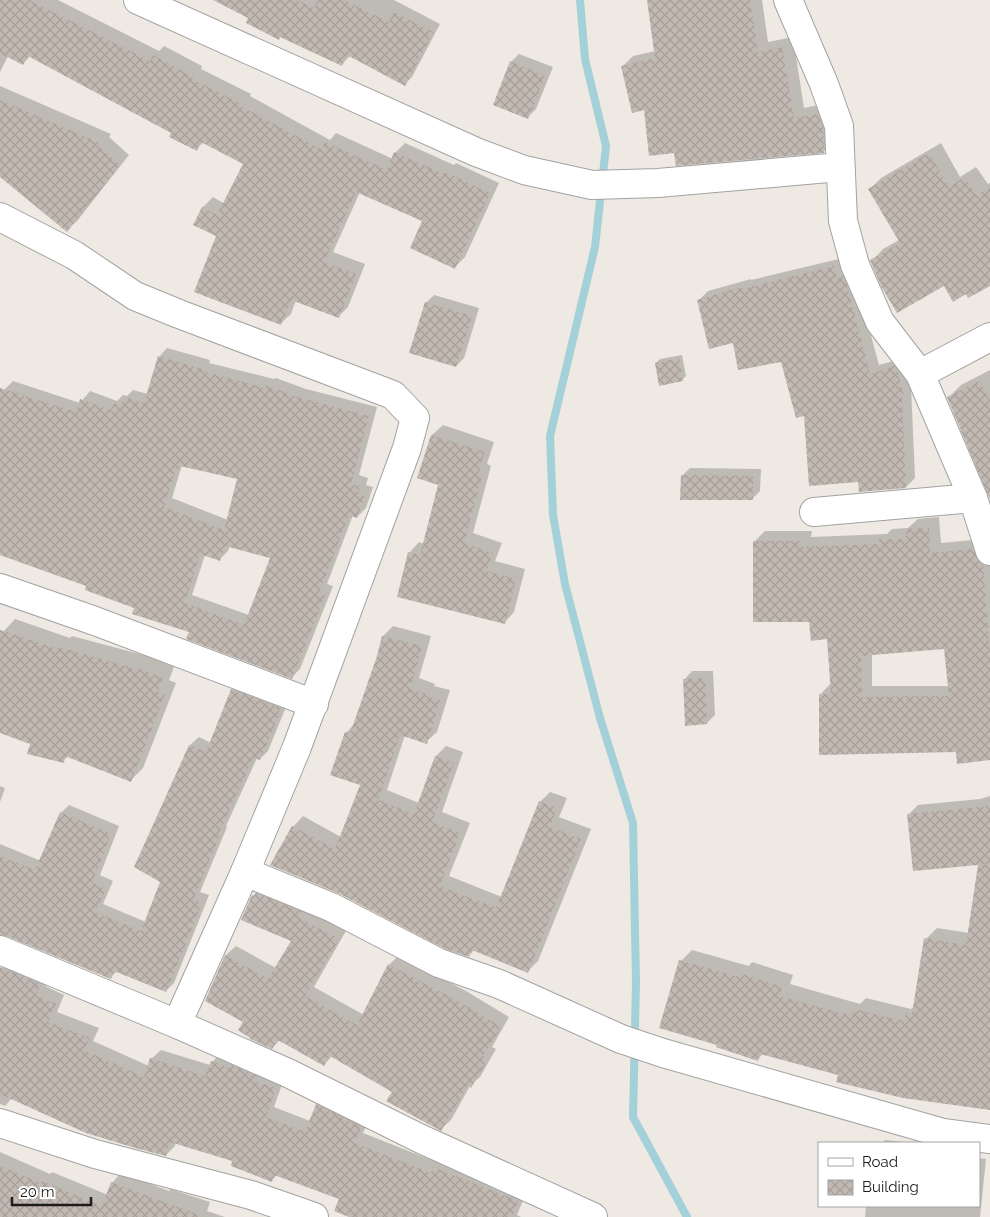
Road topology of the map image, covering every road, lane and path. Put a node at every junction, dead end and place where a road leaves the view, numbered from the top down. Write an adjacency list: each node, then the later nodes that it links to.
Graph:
1 (138, 0): 3 (street)
2 (788, 0): 3 (street)
3 (840, 167): 6 (street)
4 (0, 217): 11 (street)
5 (990, 338): 6 (street)
6 (920, 374): 7 (street)
7 (973, 498): 8 (street); 9 (street)
8 (814, 512)
9 (990, 551)
10 (0, 588): 11 (street)
11 (314, 704): 12 (street)
12 (245, 872): 14 (street); 16 (street)
13 (0, 950): 14 (street)
14 (177, 1024): 18 (street)
15 (0, 1123): 17 (street)
16 (990, 1138)
17 (314, 1217)
18 (593, 1217)

